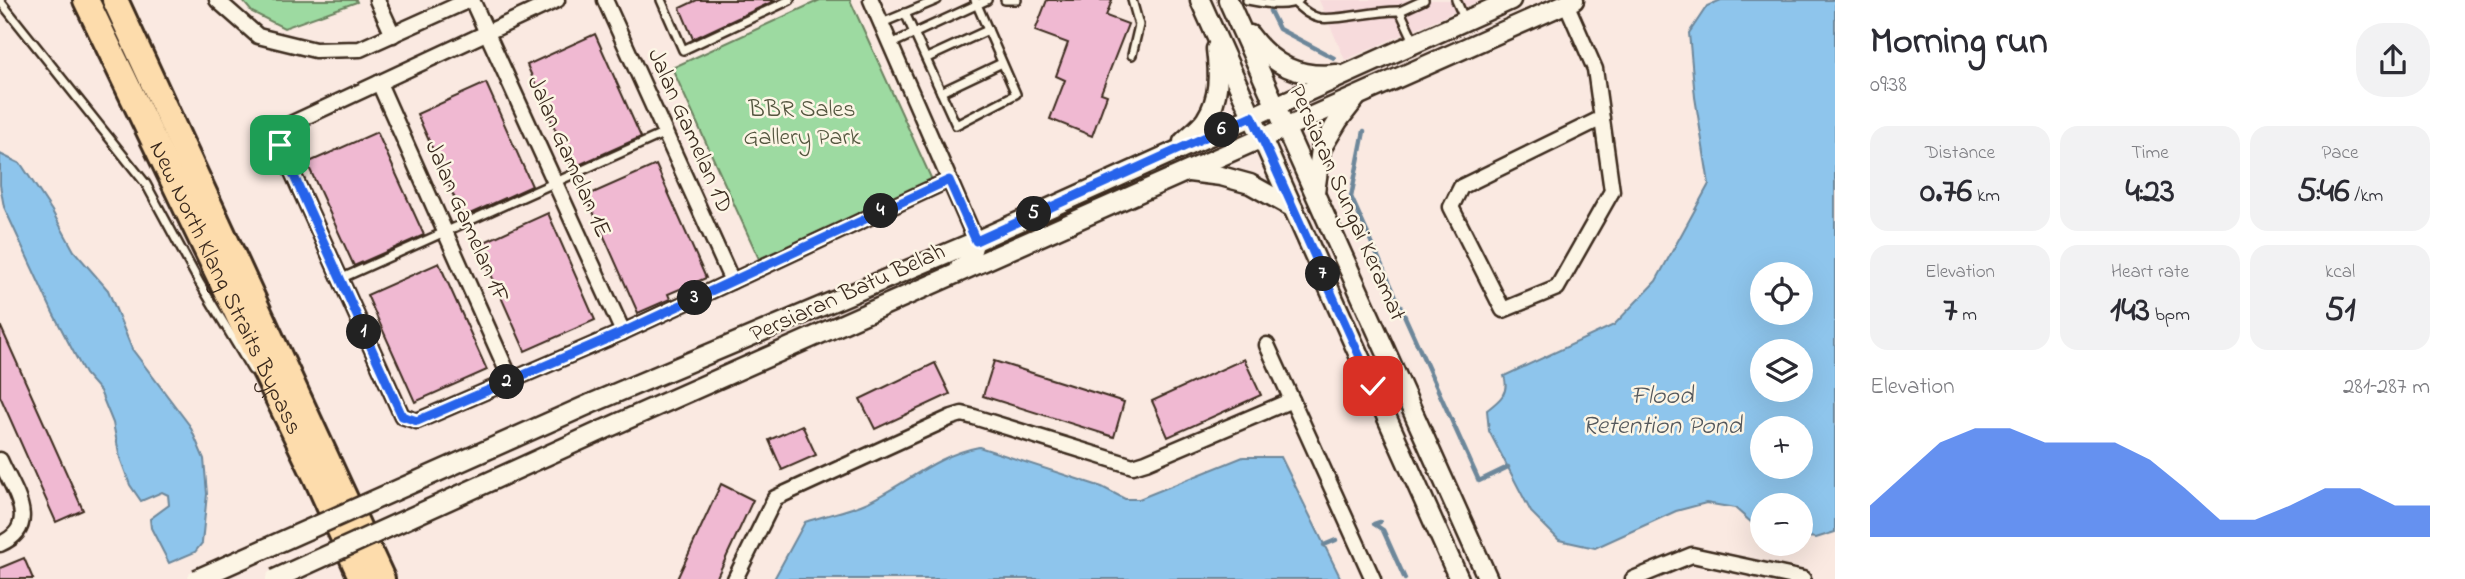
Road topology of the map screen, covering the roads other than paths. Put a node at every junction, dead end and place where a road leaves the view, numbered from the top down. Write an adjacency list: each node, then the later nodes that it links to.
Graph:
1 (86, 0): 69 (highway, New North Klang Straits Bypass)
2 (115, 0): 74 (highway, New North Klang Straits Bypass)
3 (218, 0): 35 (street)
4 (378, 0): 35 (street)
5 (471, 0): 33 (street, Jalan Gamelan 1E); 35 (street)
6 (557, 0): 33 (street)
7 (605, 0): 49 (street, Jalan Gamelan 1D)
8 (661, 0): 9 (lane)
9 (790, 0)
10 (871, 0): 30 (street)
11 (937, 0): 27 (lane)
12 (987, 0): 22 (lane)
13 (1005, 0): 14 (lane)
14 (1017, 0)
15 (1132, 0): 38 (lane)
16 (1200, 0): 32 (street, Persiaran Sungai Keramat)
17 (1228, 0): 28 (street, Persiaran Sungai Keramat)
18 (1247, 0): 23 (lane)
19 (1424, 0): 26 (lane)
20 (1456, 0): 29 (lane)
21 (0, 1): 64 (lane)
22 (976, 2): 31 (lane); 34 (lane)
23 (1297, 2): 26 (lane)
24 (1500, 2): 29 (street, Persiaran Batu Belah)
25 (1570, 2): 44 (street, Persiaran Batu Belah); 47 (street)
26 (1400, 11): 36 (lane)
27 (905, 13): 30 (lane); 34 (lane)
28 (1237, 19): 41 (street); 45 (street, Persiaran Sungai Keramat)
29 (1465, 21): 36 (street, Persiaran Batu Belah)
30 (881, 23): 37 (street)
31 (988, 30): 39 (lane); 40 (lane)
32 (1214, 31): 46 (street, Persiaran Sungai Keramat); 51 (street)
33 (487, 32): 42 (street); 54 (street, Jalan Gamelan 1E)
34 (915, 33): 37 (lane); 39 (lane)
35 (393, 35)
36 (1415, 43): 41 (street, Persiaran Batu Belah)
37 (891, 44): 53 (street)
38 (1132, 55)
39 (926, 58): 43 (lane)
40 (1002, 62): 43 (lane); 43 (lane)
41 (1348, 73): 45 (street, Persiaran Batu Belah)
42 (379, 83): 57 (street, Jalan Gamelan 1F); 59 (street)
43 (941, 92)
44 (1358, 96): 48 (street, Persiaran Batu Belah); 55 (street)
45 (1276, 106): 46 (street, Persiaran Batu Belah); 48 (street, Persiaran Sungai Keramat)
46 (1252, 116): 50 (street, Persiaran Sungai Keramat); 51 (street, Persiaran Batu Belah)
47 (1602, 118): 47 (street)
48 (1285, 128): 50 (street, Persiaran Batu Belah); 55 (street, Persiaran Sungai Keramat)
49 (665, 133): 54 (lane); 61 (street, Jalan Gamelan 1D)
50 (1262, 138): 52 (street, Persiaran Batu Belah); 56 (street, Persiaran Sungai Keramat)
51 (1173, 152): 58 (street, Persiaran Batu Belah)
52 (1186, 172): 56 (street); 60 (street, Persiaran Batu Belah)
53 (949, 180): 58 (street); 61 (street)
54 (555, 182): 57 (lane); 62 (street, Jalan Gamelan 1E)
55 (1315, 194): 78 (street, Persiaran Sungai Keramat)
56 (1293, 208): 77 (street, Persiaran Sungai Keramat)
57 (445, 232): 59 (lane); 65 (street, Jalan Gamelan 1F)
58 (976, 241): 60 (street); 71 (street, Persiaran Batu Belah, bridge)
59 (340, 279): 65 (street)
60 (939, 280): 72 (street, Persiaran Batu Belah, bridge)
61 (732, 281): 62 (street)
62 (623, 332): 65 (street)
63 (1267, 345): 67 (street)
64 (254, 375)
65 (511, 380)
66 (268, 398): 69 (lane)
67 (1292, 400): 75 (street); 76 (street)
68 (0, 460): 70 (street)
69 (317, 479): 73 (highway, New North Klang Straits Bypass)
70 (0, 544)
71 (197, 579)
72 (275, 579)
73 (362, 579)
74 (382, 579)
75 (735, 579)
76 (1373, 579)
77 (1459, 579)
78 (1488, 579)
79 (1633, 579): 80 (street)
80 (1803, 579)

